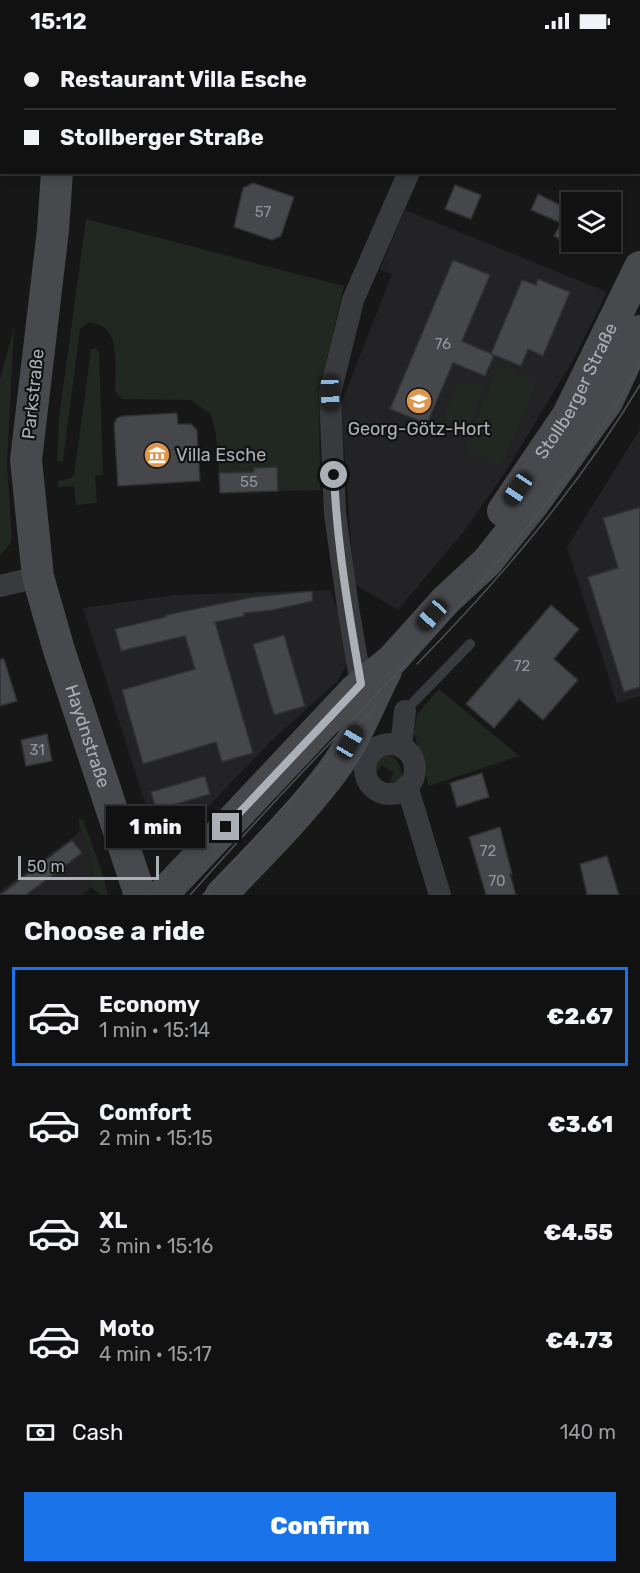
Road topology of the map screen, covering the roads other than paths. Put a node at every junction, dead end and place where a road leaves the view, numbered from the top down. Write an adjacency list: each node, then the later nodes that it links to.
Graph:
1 (57, 174): 5 (main road, Parkstraße)
2 (408, 174): 10 (street)
3 (640, 267): 7 (main road, Stollberger Straße)
4 (640, 331): 7 (main road, Stollberger Straße)
5 (38, 577): 6 (street); 14 (main road, Haydnstraße)
6 (0, 586)
7 (446, 600): 9 (main road, Stollberger Straße)
8 (470, 644): 11 (lane)
9 (392, 660): 10 (main road, Stollberger Straße); 16 (main road, Stollberger Straße)
10 (361, 684): 15 (main road, Stollberger Straße)
11 (405, 711): 12 (street)
12 (401, 747): 13 (street); 13 (street)
13 (407, 786): 17 (street)
14 (140, 895)
15 (162, 895)
16 (221, 895)
17 (440, 895)

